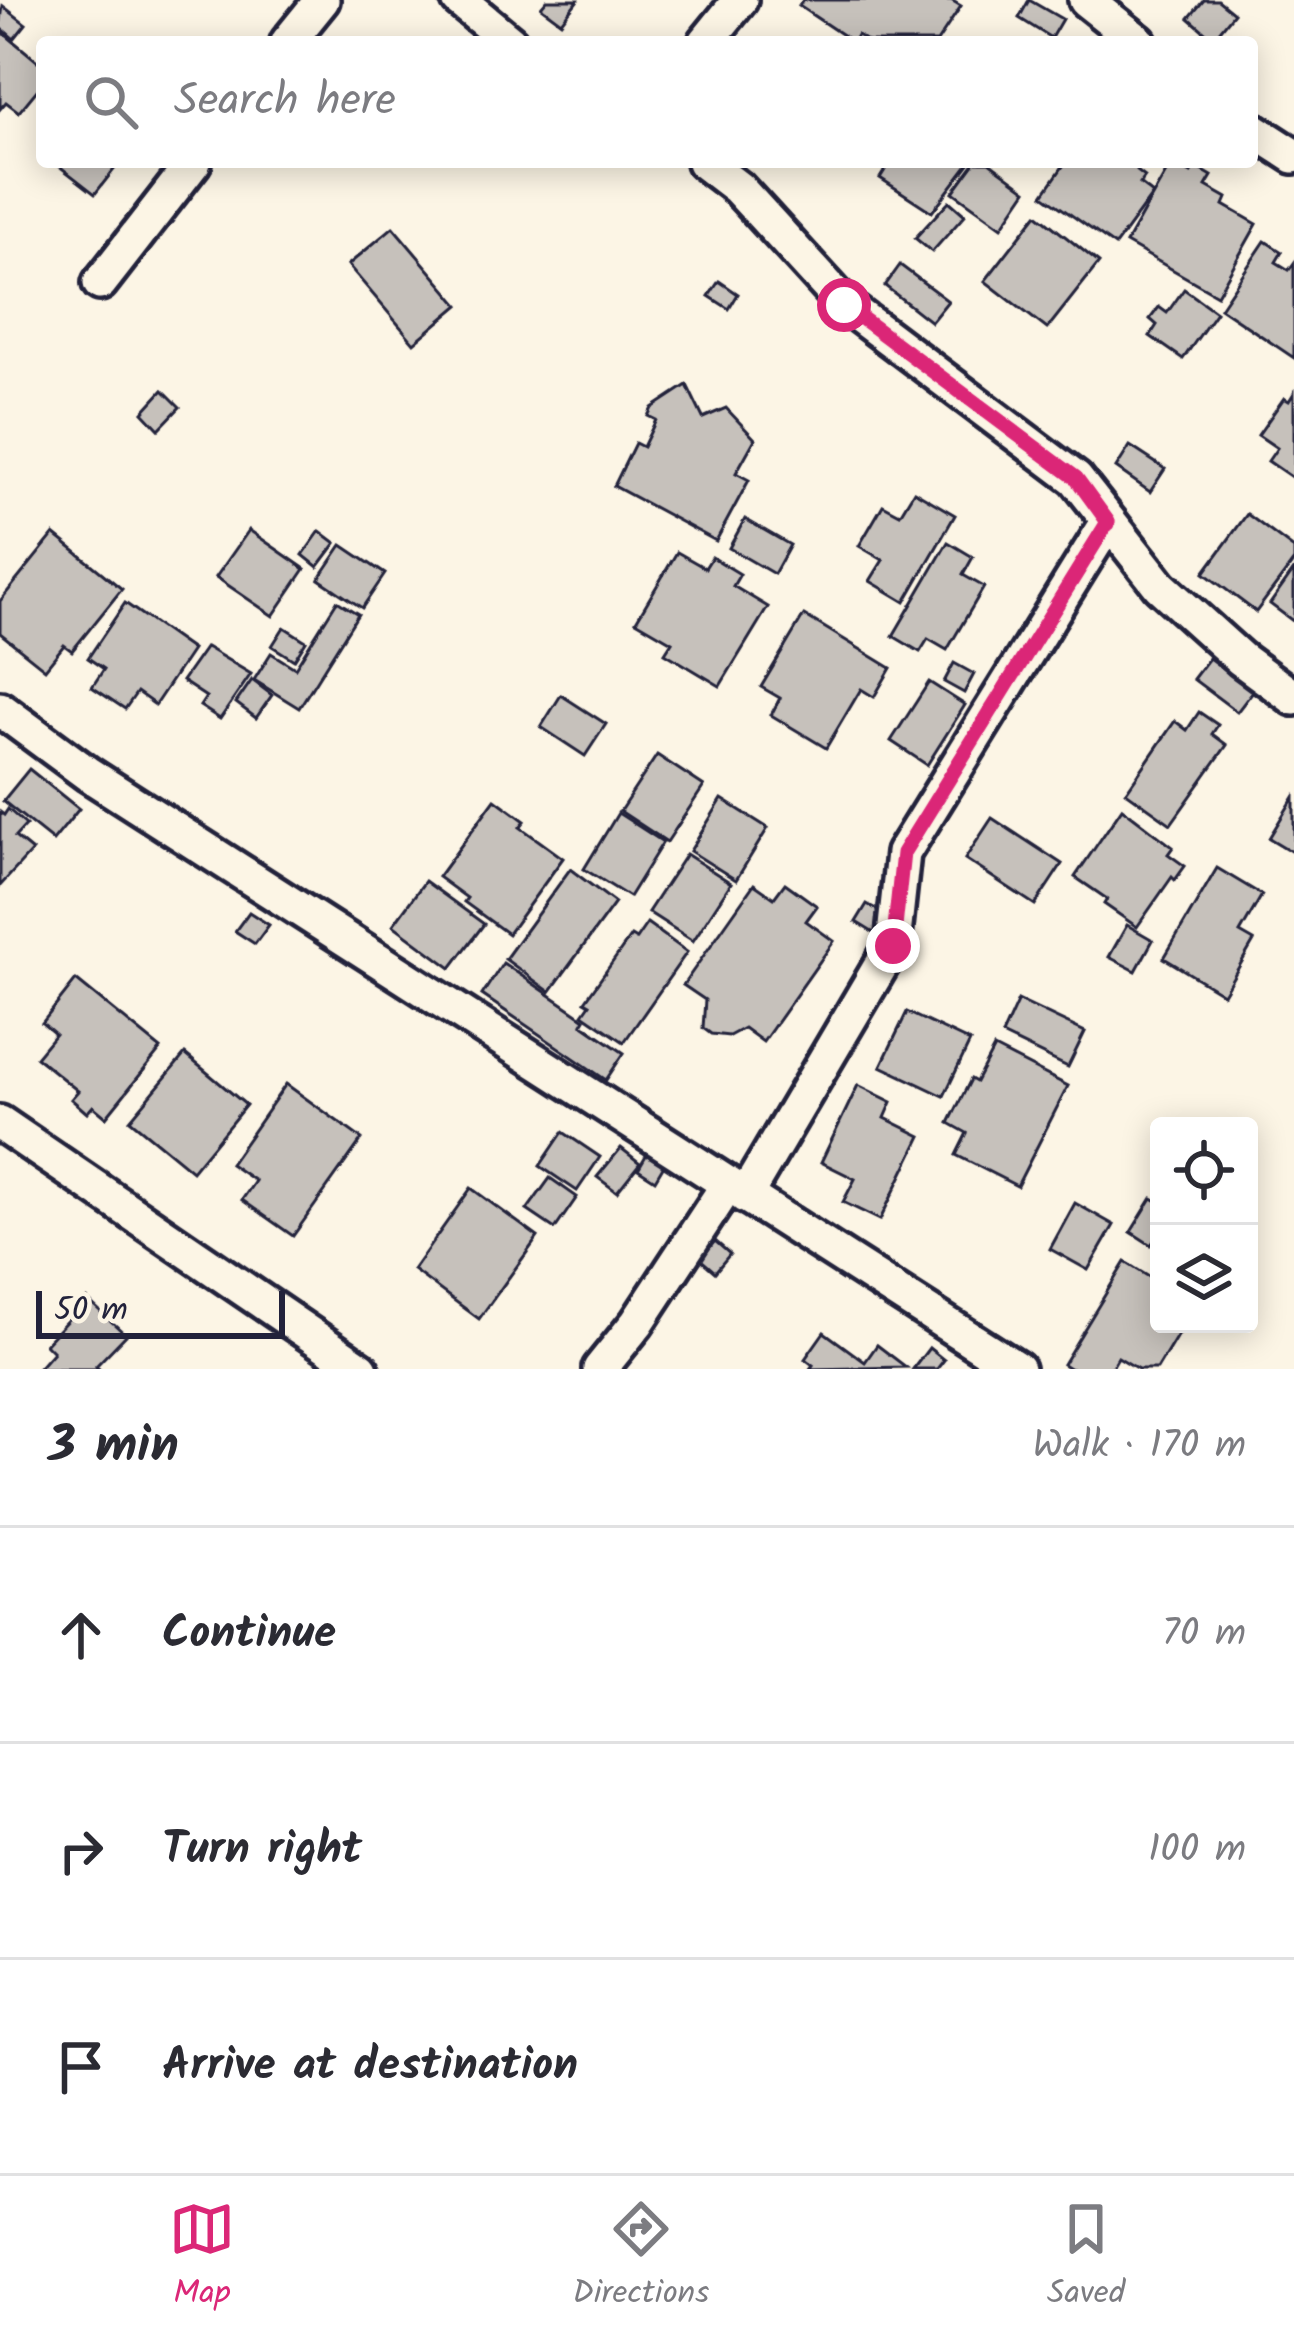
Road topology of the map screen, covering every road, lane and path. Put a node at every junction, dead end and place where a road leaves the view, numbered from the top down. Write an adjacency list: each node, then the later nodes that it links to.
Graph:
1 (322, 0): 5 (street)
2 (459, 0): 6 (street)
3 (740, 0): 7 (street)
4 (1085, 0): 8 (street)
5 (294, 36)
6 (503, 36)
7 (711, 36)
8 (1131, 36)
9 (1258, 133): 10 (street)
10 (1294, 156)
11 (189, 168): 13 (street)
12 (712, 168): 14 (street)
13 (100, 283)
14 (1108, 522): 15 (street); 18 (street)
15 (1294, 698)
16 (0, 710): 18 (street)
17 (0, 1123): 19 (street)
18 (736, 1191): 20 (street); 21 (street)
19 (361, 1369)
20 (599, 1369)
21 (1017, 1369)

